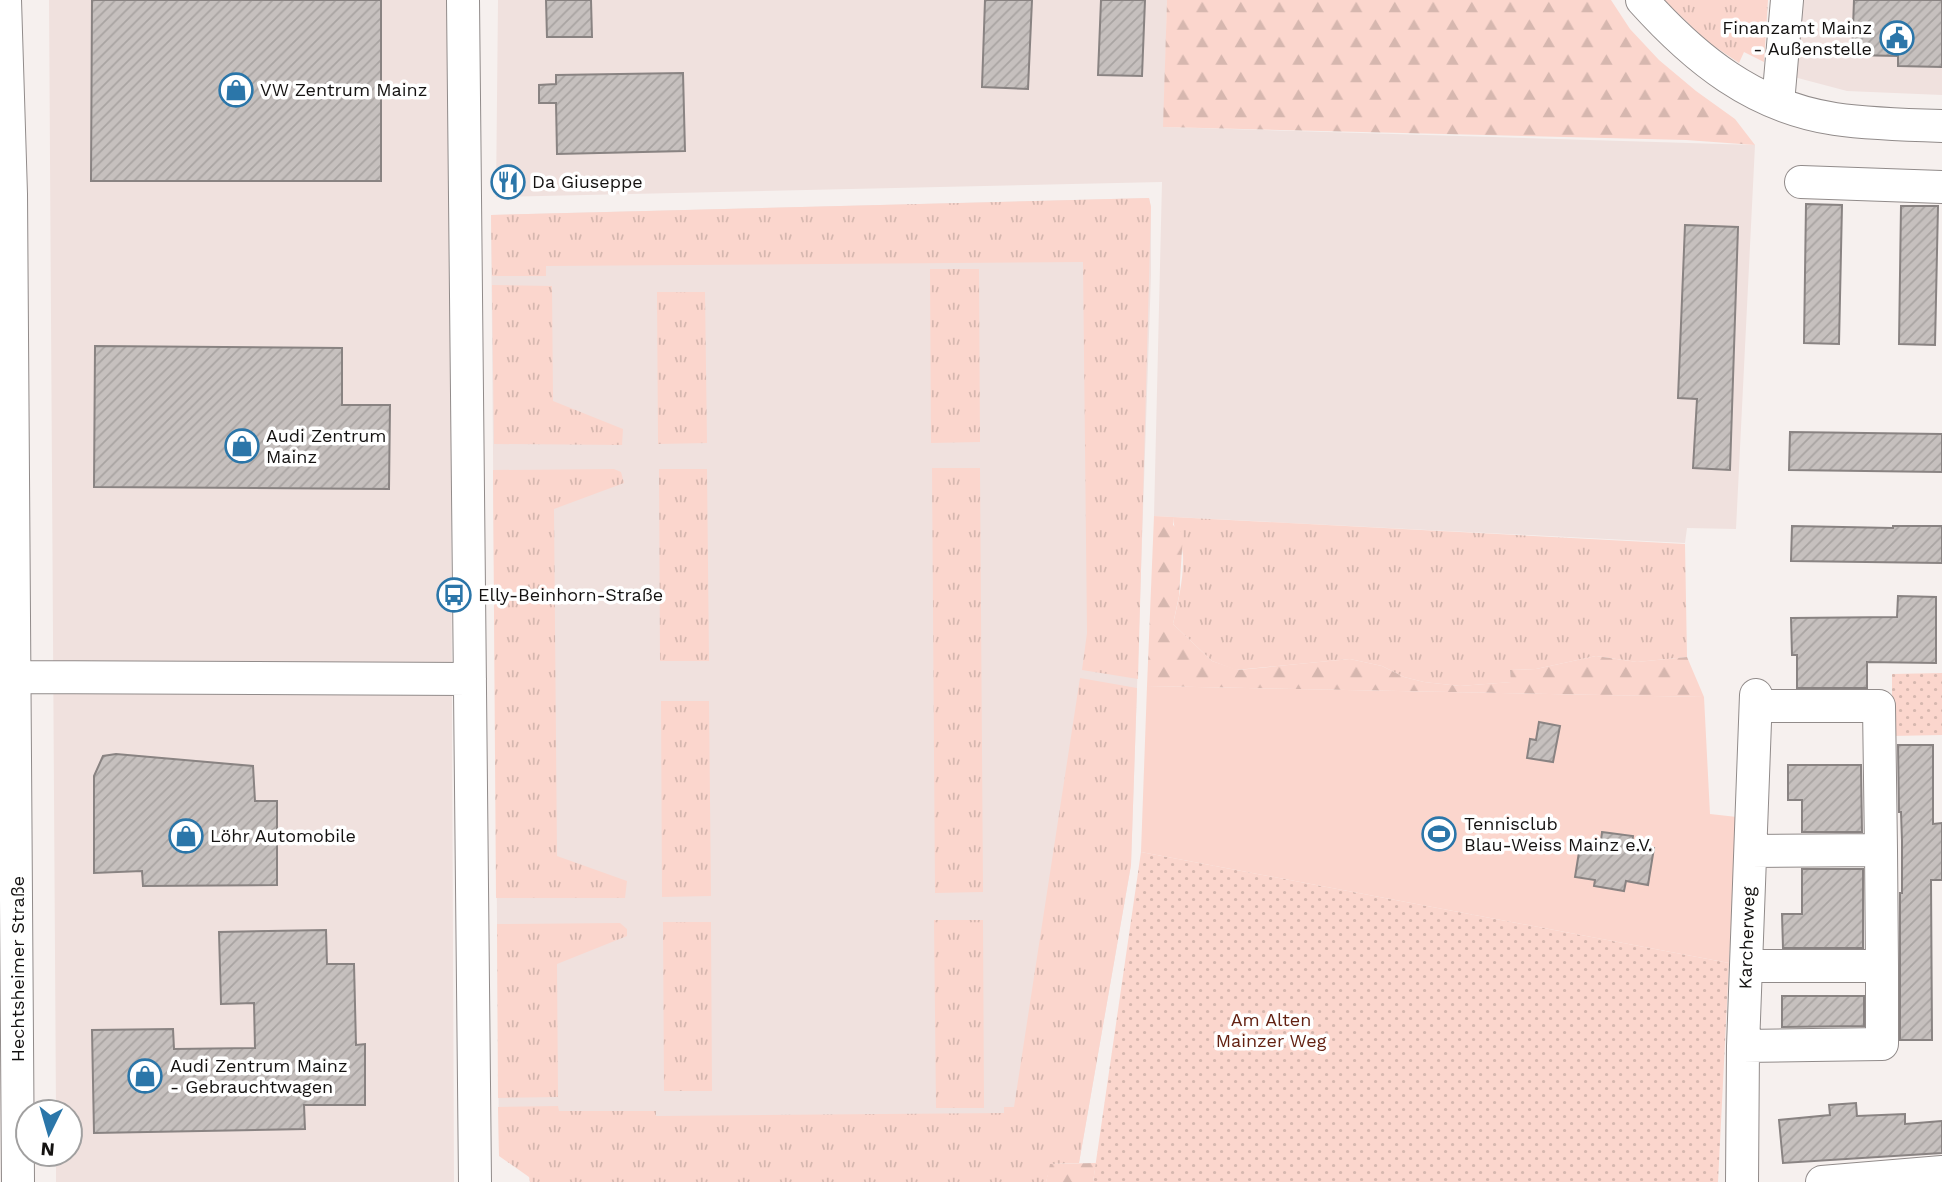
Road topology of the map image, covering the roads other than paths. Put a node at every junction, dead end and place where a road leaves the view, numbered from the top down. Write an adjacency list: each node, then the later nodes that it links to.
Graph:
1 (5, 0): 9 (street, Hechtsheimer Straße)
2 (463, 0): 10 (street)
3 (1642, 0): 5 (street)
4 (1787, 0): 5 (street)
5 (1777, 103): 6 (street)
6 (1942, 126)
7 (1801, 182): 8 (street)
8 (1942, 187)
9 (13, 677): 10 (street); 17 (street, Hechtsheimer Straße)
10 (470, 679): 18 (street)
11 (1881, 850): 12 (street); 12 (street, Karcherweg); 14 (street)
12 (1751, 851): 13 (street, Karcherweg)
13 (1746, 966): 14 (street); 15 (street, Karcherweg)
14 (1882, 966): 15 (street)
15 (1743, 1046): 19 (street, Karcherweg)
16 (1942, 1172): 20 (street)
17 (19, 1182)
18 (475, 1182)
19 (1742, 1182)
20 (1822, 1182)

